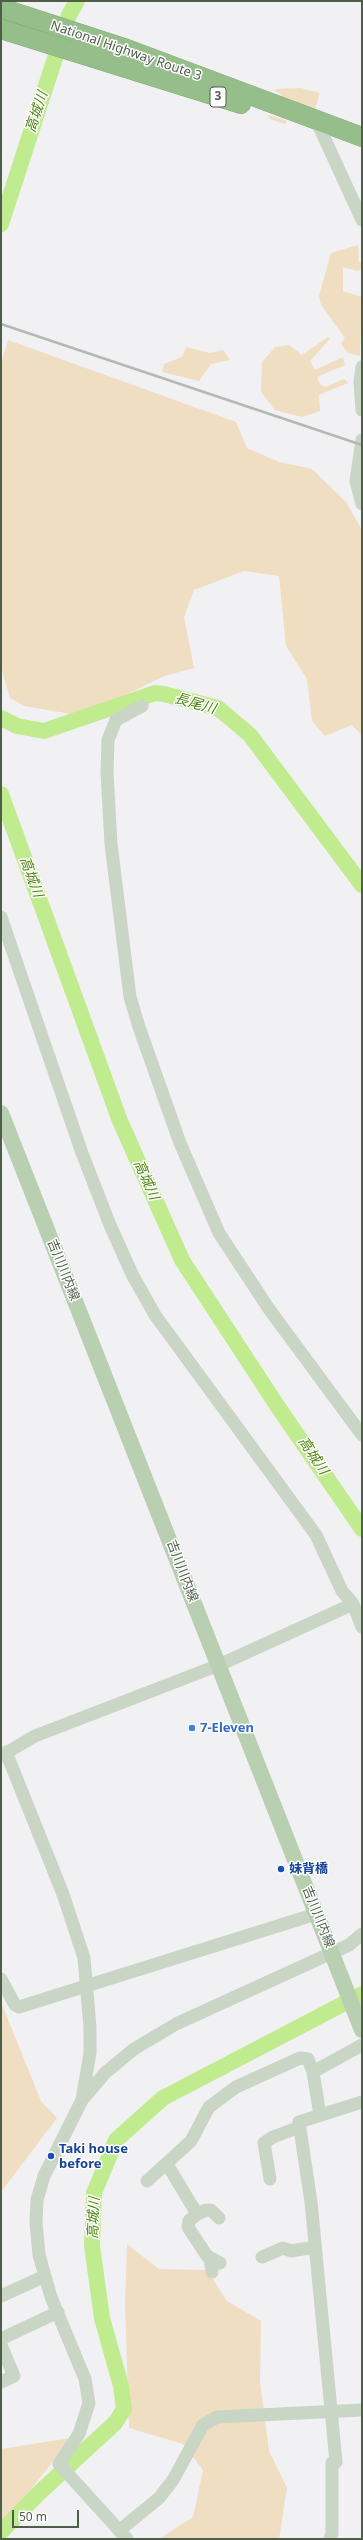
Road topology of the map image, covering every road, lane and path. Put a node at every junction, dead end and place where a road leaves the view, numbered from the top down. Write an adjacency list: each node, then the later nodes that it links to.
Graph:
1 (6, 7): 3 (highway, National Highway Route 3 / 3)
2 (2, 29): 3 (highway, National Highway Route 3 / 3)
3 (317, 122): 4 (highway, National Highway Route 3 / 3); 5 (street)
4 (362, 137)
5 (362, 220)
6 (362, 367): 7 (street)
7 (362, 410)
8 (362, 440): 9 (street)
9 (362, 504)
10 (142, 706): 13 (street)
11 (1, 917): 14 (street)
12 (1, 1113): 16 (main road, 吉川川内線)
13 (362, 1435)
14 (352, 1604): 15 (street); 16 (street)
15 (362, 1628)
16 (219, 1665): 17 (street); 18 (main road, 吉川川内線)
17 (4, 1754): 22 (street)
18 (316, 1914): 20 (main road, 吉川川内線); 22 (street)
19 (362, 1934): 20 (street)
20 (332, 1952): 23 (main road, 吉川川内線); 26 (street)
21 (1, 1979): 22 (street)
22 (86, 1986): 26 (street)
23 (360, 2025)
24 (362, 2045): 25 (street)
25 (313, 2072): 28 (street); 30 (street)
26 (82, 2100): 38 (street)
27 (362, 2102): 28 (street)
28 (320, 2115): 29 (street)
29 (300, 2127): 31 (street); 35 (street)
30 (167, 2164): 32 (street); 33 (street)
31 (270, 2179)
32 (148, 2181)
33 (197, 2214): 34 (street); 37 (street)
34 (219, 2218)
35 (315, 2247): 36 (street); 44 (street)
36 (262, 2257)
37 (214, 2264)
38 (45, 2276): 39 (street); 40 (street)
39 (1, 2296)
40 (58, 2312): 41 (street); 46 (street)
41 (1, 2339)
42 (1, 2345): 43 (street)
43 (1, 2382)
44 (332, 2410): 45 (street); 46 (street); 47 (street)
45 (362, 2410)
46 (124, 2535)
47 (330, 2539)

